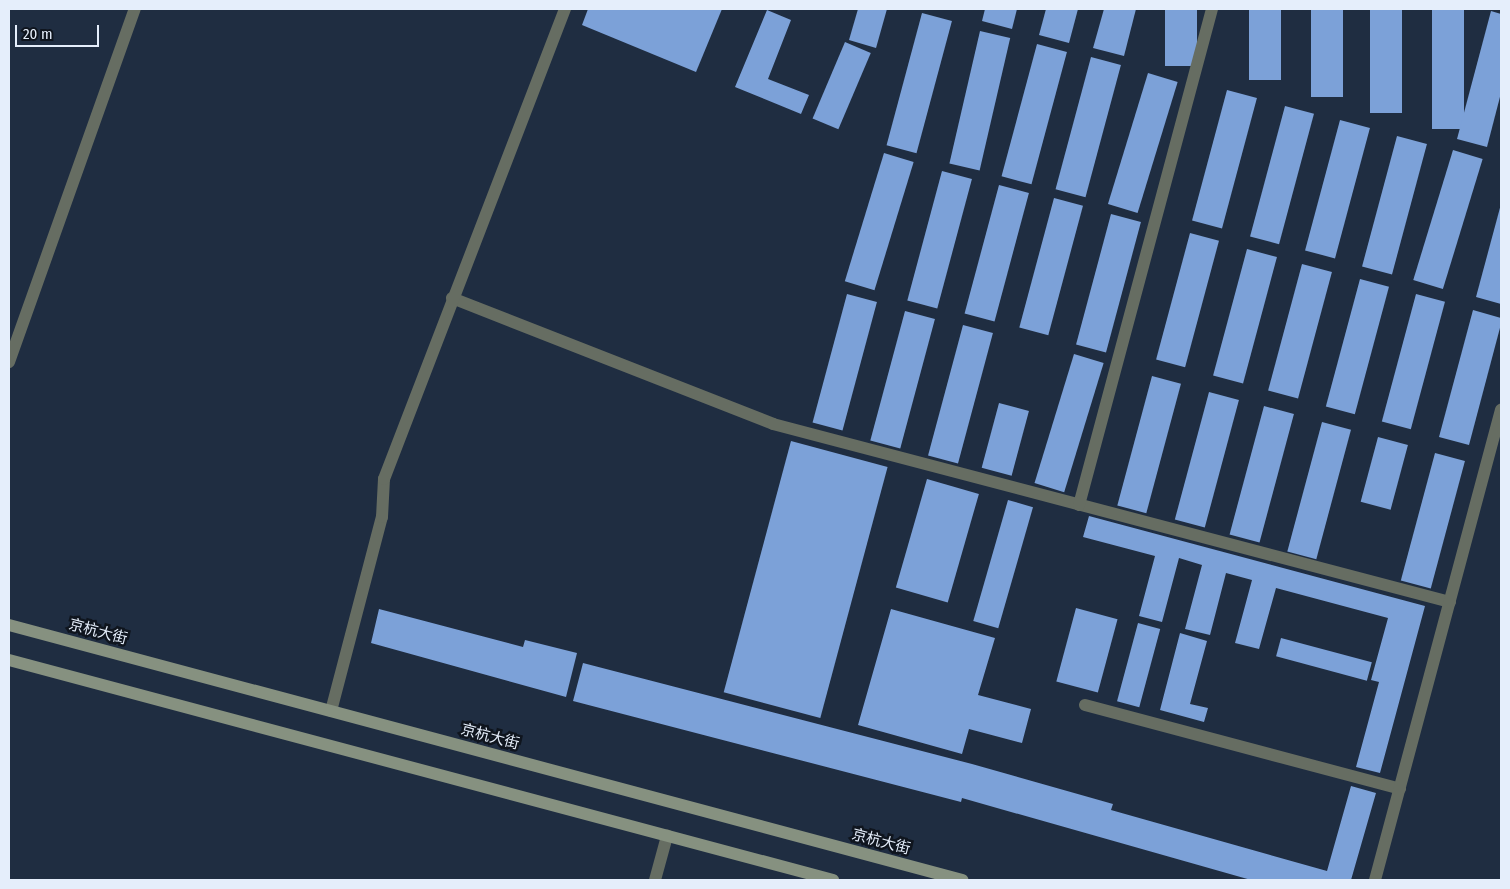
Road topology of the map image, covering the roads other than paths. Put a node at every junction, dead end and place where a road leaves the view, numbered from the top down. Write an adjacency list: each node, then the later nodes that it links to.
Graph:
1 (135, 9): 5 (street)
2 (565, 9): 4 (street)
3 (1212, 9): 7 (street)
4 (452, 298): 7 (street); 12 (street)
5 (9, 362)
6 (1501, 410): 8 (street)
7 (1079, 505): 8 (street)
8 (1450, 602): 13 (street)
9 (9, 625): 12 (main road, 京杭大街)
10 (9, 660): 14 (main road)
11 (1085, 705): 13 (street)
12 (331, 711): 17 (main road, 京杭大街)
13 (1400, 789): 18 (street)
14 (667, 836): 15 (street); 16 (main road)
15 (655, 880)
16 (833, 880)
17 (962, 880)
18 (1375, 880)

